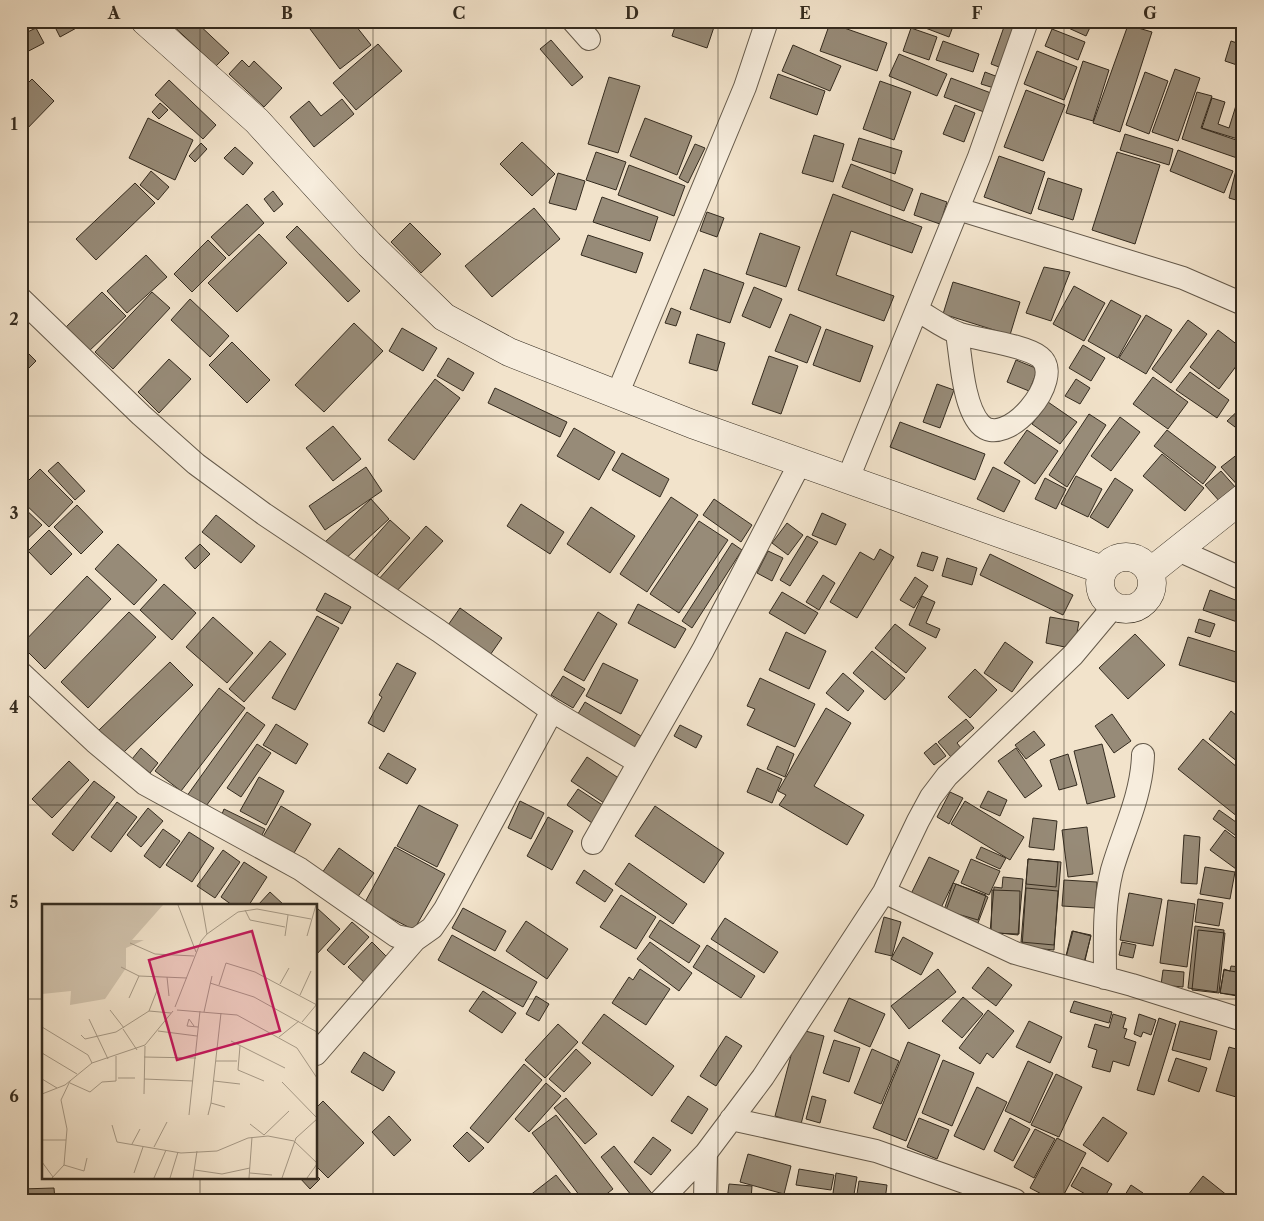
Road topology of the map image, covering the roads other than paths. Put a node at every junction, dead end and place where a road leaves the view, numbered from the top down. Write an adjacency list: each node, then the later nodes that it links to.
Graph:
1 (145, 21): 11 (street)
2 (572, 21): 5 (street)
3 (767, 21): 11 (street)
4 (1027, 21): 6 (street)
5 (589, 39)
6 (958, 209): 8 (street); 9 (street)
7 (21, 299): 21 (street)
8 (1243, 304)
9 (917, 310): 10 (street); 13 (street)
10 (957, 333): 10 (street)
11 (617, 395): 12 (street)
12 (800, 464): 13 (street); 23 (street)
13 (848, 481): 16 (street)
14 (1243, 498): 15 (street)
15 (1178, 550): 17 (street); 18 (street)
16 (1103, 570): 17 (street); 19 (street)
17 (1150, 572): 19 (street)
18 (1243, 579)
19 (1114, 606): 25 (street)
20 (21, 673): 26 (street)
21 (552, 711): 23 (street); 26 (street)
22 (1143, 755): 27 (street)
23 (638, 762): 24 (street)
24 (593, 843)
25 (884, 892): 27 (street); 30 (street)
26 (415, 940): 29 (street)
27 (1105, 978): 28 (street)
28 (1243, 1020)
29 (318, 1052)
30 (731, 1119): 31 (street); 34 (street)
31 (706, 1153): 32 (street); 33 (street)
32 (661, 1200)
33 (705, 1200)
34 (1015, 1200)

